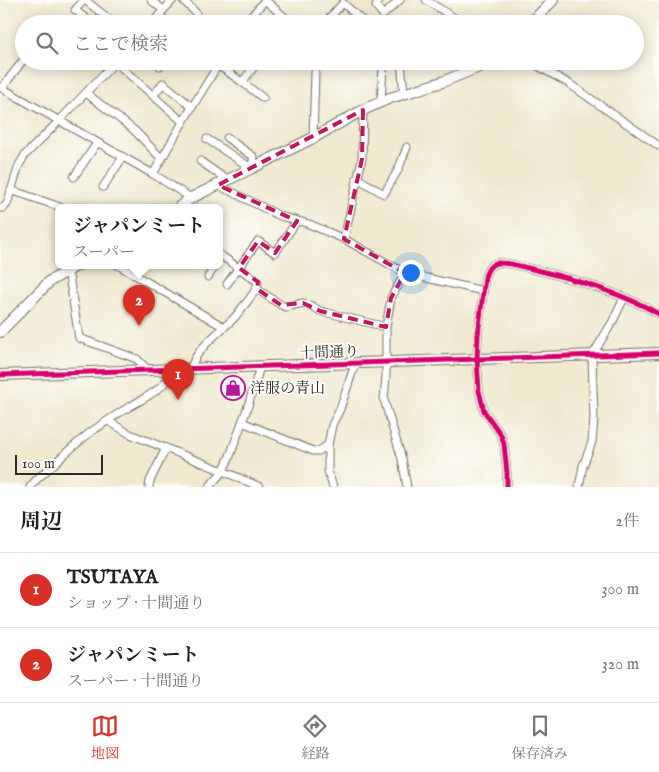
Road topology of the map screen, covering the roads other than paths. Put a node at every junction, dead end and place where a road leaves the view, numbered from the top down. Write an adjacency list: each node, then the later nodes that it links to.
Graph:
1 (84, 0): 12 (street); 13 (street)
2 (151, 0): 10 (street)
3 (173, 0): 10 (street)
4 (183, 0): 11 (street)
5 (265, 0): 14 (street); 15 (street)
6 (380, 0): 7 (street)
7 (400, 0)
8 (426, 0): 18 (street)
9 (553, 0): 19 (street)
10 (161, 13)
11 (196, 13)
12 (81, 15)
13 (104, 15)
14 (252, 15)
15 (281, 15)
16 (332, 15): 17 (street)
17 (356, 15)
18 (450, 15)
19 (539, 15)
20 (15, 70): 32 (street)
21 (108, 70): 33 (street)
22 (125, 70): 35 (street)
23 (215, 70): 38 (street)
24 (227, 70): 31 (street)
25 (251, 70): 31 (street)
26 (316, 70): 43 (street)
27 (383, 70): 37 (street)
28 (402, 70): 34 (street)
29 (472, 70): 34 (street)
30 (545, 70): 46 (street)
31 (242, 82): 36 (street)
32 (1, 87): 40 (street)
33 (86, 93): 40 (street); 49 (street)
34 (404, 94): 37 (street)
35 (153, 96): 38 (street); 41 (street)
36 (263, 98)
37 (380, 102): 39 (street)
38 (192, 107): 41 (street)
39 (363, 110): 43 (street); 54 (street)
40 (59, 121): 45 (street); 57 (street)
41 (183, 122): 49 (street)
42 (227, 138): 51 (street)
43 (313, 138): 51 (street)
44 (207, 139): 51 (street)
45 (98, 143): 48 (street); 53 (street)
46 (659, 146)
47 (407, 147): 54 (street)
48 (123, 157): 52 (street); 56 (street)
49 (162, 159): 52 (street)
50 (200, 161): 55 (street)
51 (251, 168): 55 (street)
52 (153, 174): 58 (street)
53 (74, 177)
54 (357, 178): 63 (street)
55 (222, 183): 58 (street); 62 (street)
56 (103, 188)
57 (11, 190): 60 (street); 61 (street)
58 (190, 198): 59 (street)
59 (183, 204)
60 (55, 205)
61 (0, 208)
62 (298, 221): 63 (street); 65 (street)
63 (344, 239): 69 (street)
64 (223, 258): 65 (street)
65 (239, 268): 71 (street); 72 (street)
66 (125, 269): 76 (street)
67 (213, 269): 70 (street)
68 (68, 270): 78 (street); 87 (street)
69 (405, 273): 73 (street); 77 (street)
70 (208, 277)
71 (227, 284)
72 (257, 289): 76 (street); 77 (street)
73 (483, 291): 74 (street); 81 (street)
74 (624, 298): 75 (street); 80 (street)
75 (659, 314)
76 (224, 327): 86 (street)
77 (386, 327): 82 (street)
78 (0, 332)
79 (659, 354): 80 (street, 十間通り)
80 (592, 356): 81 (street, 十間通り); 101 (street)
81 (477, 360): 82 (street, 十間通り); 100 (street)
82 (385, 363): 83 (street, 十間通り); 99 (street)
83 (355, 364): 84 (street, 十間通り); 91 (street)
84 (260, 367): 86 (street, 十間通り); 90 (street)
85 (174, 369): 86 (street, 十間通り); 87 (street, 十間通り); 89 (street)
86 (191, 369)
87 (148, 370): 88 (street, 十間通り)
88 (0, 375)
89 (108, 421): 92 (street); 94 (street)
90 (242, 422): 91 (street); 93 (street)
91 (328, 445): 98 (street)
92 (166, 448): 93 (street); 95 (street)
93 (223, 471): 96 (street); 97 (street)
94 (30, 487)
95 (149, 487)
96 (209, 487)
97 (260, 487)
98 (333, 487)
99 (407, 487)
100 (507, 487)
101 (579, 487)

